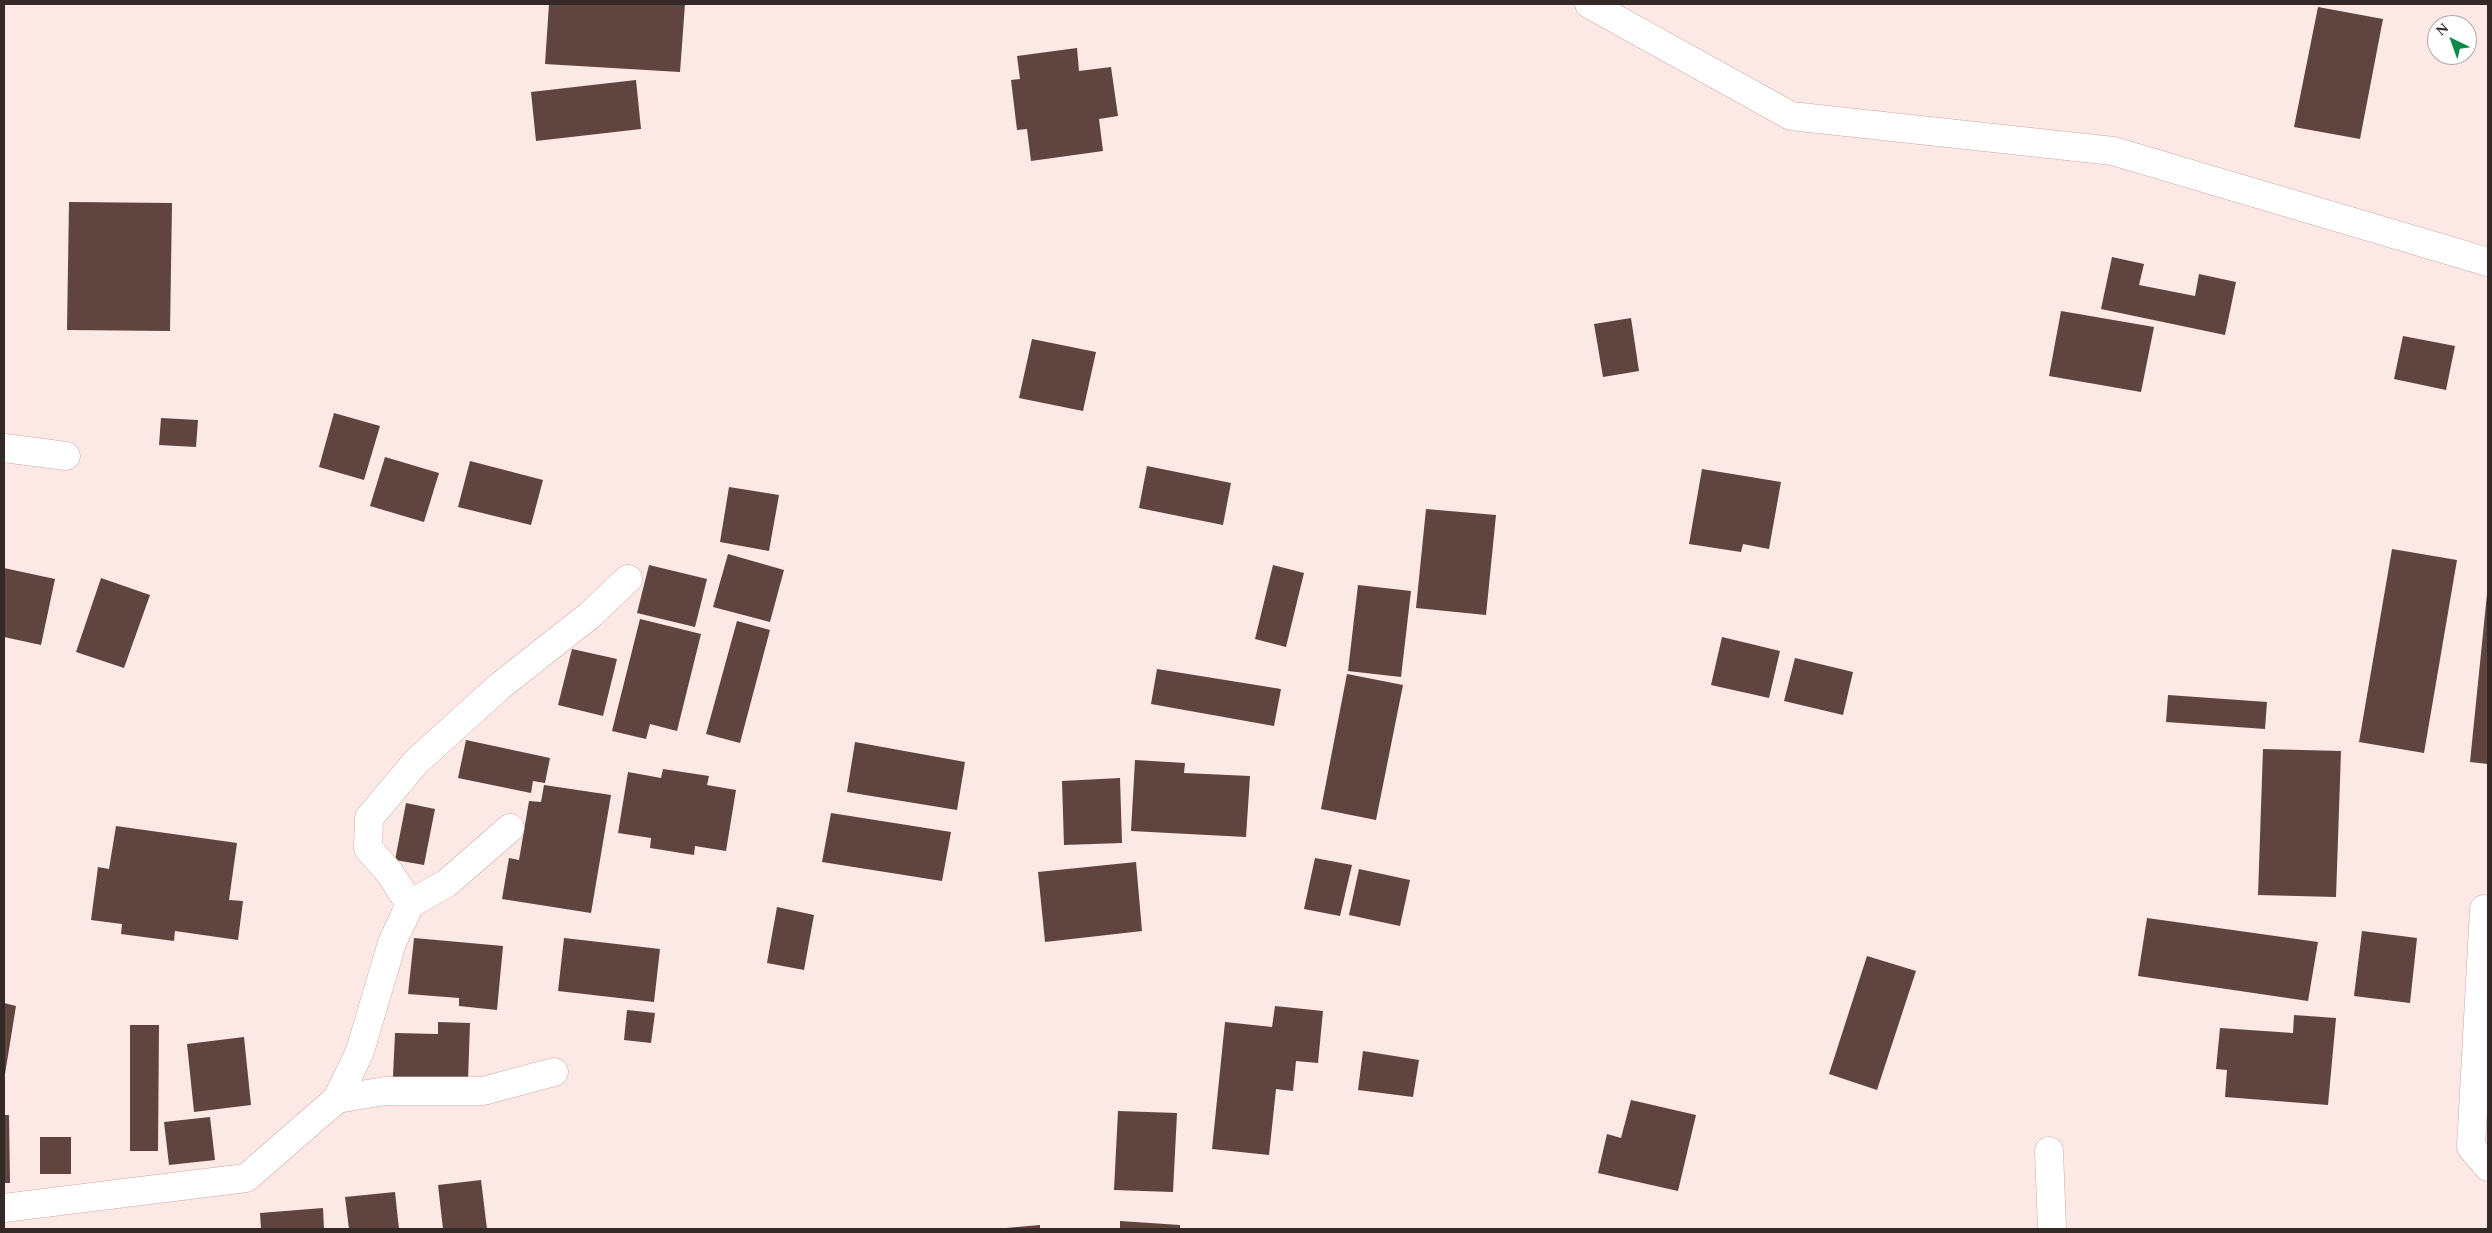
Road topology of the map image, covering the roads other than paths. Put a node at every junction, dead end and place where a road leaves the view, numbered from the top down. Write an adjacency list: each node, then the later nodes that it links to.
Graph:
1 (1589, 4): 2 (street)
2 (2488, 262)
3 (4, 448): 4 (street)
4 (66, 456)
5 (628, 579): 7 (street)
6 (510, 828): 7 (street)
7 (410, 904): 10 (street)
8 (2484, 909): 12 (street)
9 (554, 1072): 10 (street)
10 (337, 1099): 13 (street)
11 (2049, 1151): 14 (street)
12 (2488, 1167)
13 (4, 1208)
14 (2052, 1229)

